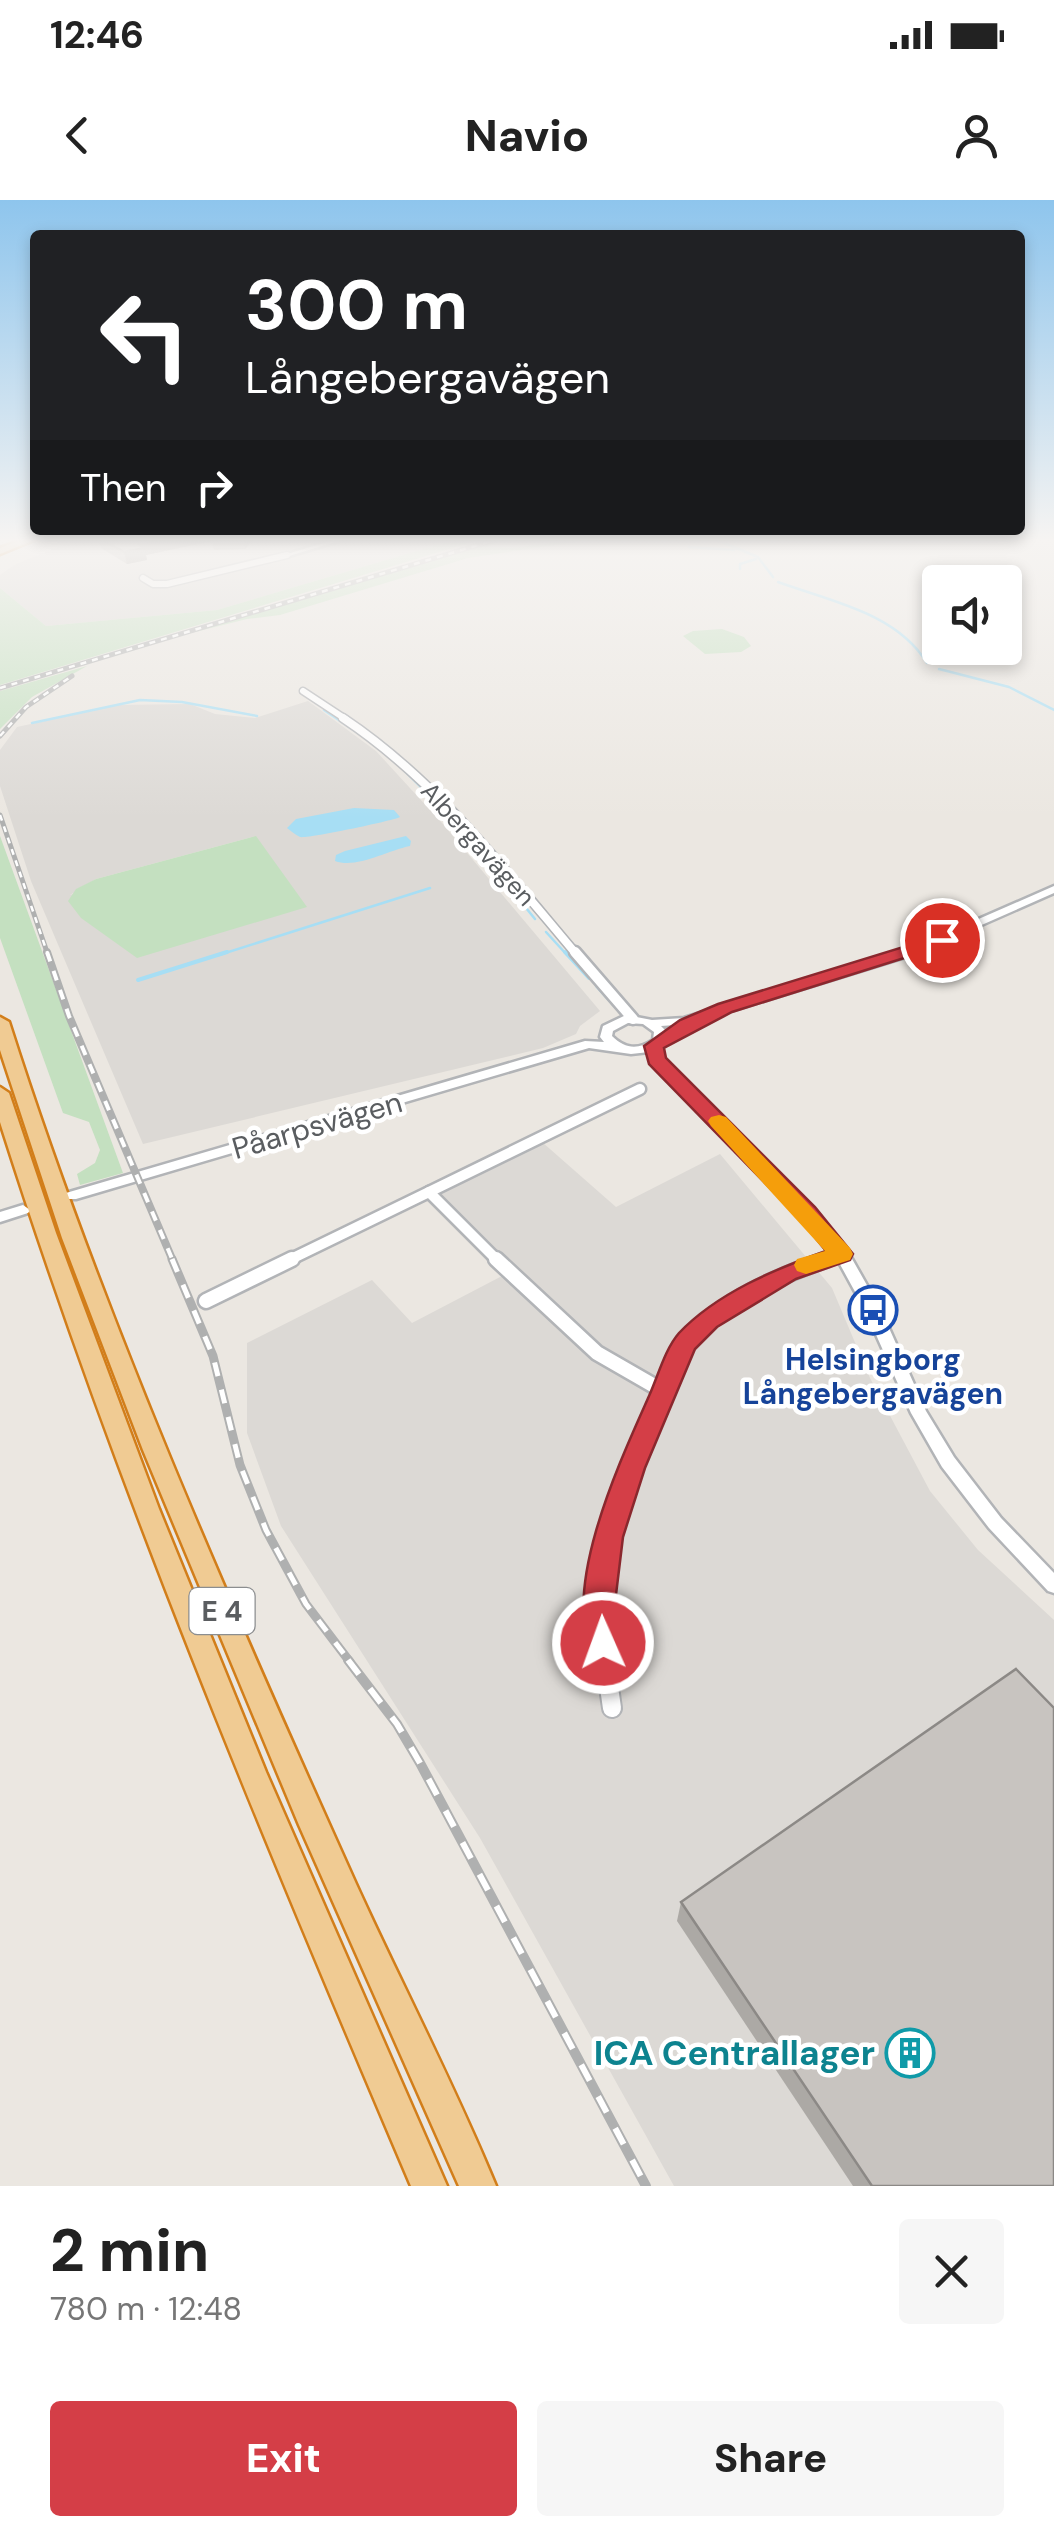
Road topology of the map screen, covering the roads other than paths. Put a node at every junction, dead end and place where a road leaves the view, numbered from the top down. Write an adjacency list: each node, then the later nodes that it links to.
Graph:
1 (302, 690): 4 (street, Albergavägen)
2 (1054, 889): 3 (street)
3 (709, 1014): 6 (street); 8 (street)
4 (633, 1018): 6 (street); 7 (street, Påarpsvägen)
5 (0, 1022): 24 (highway, E 4)
6 (652, 1023): 8 (street)
7 (610, 1026): 9 (street); 10 (street, Påarpsvägen)
8 (656, 1043): 9 (street, Påarpsvägen); 11 (street)
9 (619, 1048): 10 (street, Påarpsvägen); 11 (street)
10 (563, 1052): 15 (street, Påarpsvägen)
11 (683, 1086): 18 (street)
12 (640, 1089): 14 (street)
13 (0, 1094): 23 (highway, E 4)
14 (430, 1192): 19 (street); 20 (street)
15 (70, 1196)
16 (22, 1210): 17 (street)
17 (0, 1217)
18 (842, 1254): 20 (street); 21 (street)
19 (206, 1301)
20 (664, 1391): 22 (street)
21 (1054, 1585)
22 (612, 1708)
23 (429, 2186)
24 (478, 2186)

